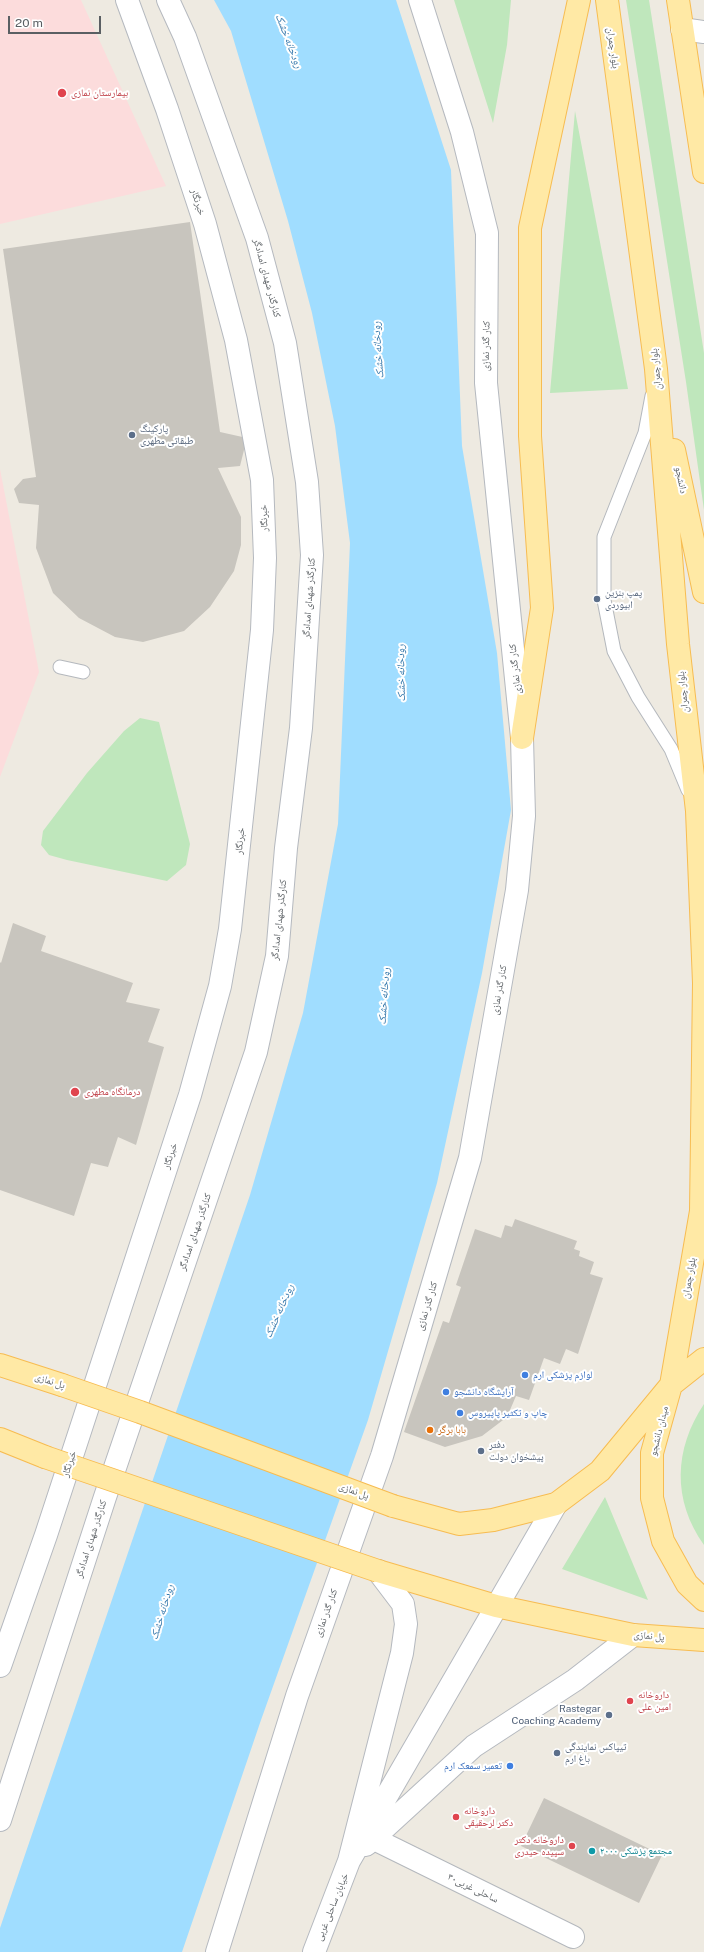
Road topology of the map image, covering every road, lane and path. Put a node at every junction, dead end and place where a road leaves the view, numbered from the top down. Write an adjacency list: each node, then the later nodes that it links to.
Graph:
1 (127, 0): 27 (main road, خبرنگار)
2 (168, 0): 28 (main road, کنارگذر شهدای امدادگر)
3 (420, 0): 14 (main road, کنار گذر نمازی)
4 (579, 0): 14 (main road)
5 (607, 0): 10 (main road, بلوار چمران)
6 (678, 0): 7 (main road)
7 (682, 29): 8 (main road); 9 (main road)
8 (704, 32)
9 (704, 172)
10 (656, 369): 11 (main road, دانشجو); 15 (main road, بلوار چمران); 15 (lane)
11 (704, 592)
12 (60, 667): 13 (lane)
13 (83, 672)
14 (522, 738): 32 (main road, کنار گذر نمازی)
15 (697, 811): 16 (main road, بلوار چمران)
16 (702, 1212): 19 (main road, بلوار چمران)
17 (704, 1359): 19 (main road)
18 (0, 1365): 21 (main road, پل نمازی, bridge)
19 (671, 1385): 21 (main road, پل نمازی); 23 (main road, میدان دانشجو)
20 (0, 1439): 22 (main road, پل نمازی, bridge)
21 (556, 1504): 24 (main road)
22 (378, 1571): 24 (main road, پل نمازی); 30 (main road)
23 (704, 1600)
24 (496, 1606): 25 (main road, پل نمازی); 30 (main road)
25 (633, 1635): 26 (main road, پل نمازی); 29 (main road)
26 (704, 1640)
27 (0, 1666)
28 (0, 1820)
29 (374, 1839): 30 (main road); 31 (main road, ساحلی غربی۳۰)
30 (350, 1861): 33 (main road, خیابان ساحلی غربی)
31 (573, 1937)
32 (217, 1952)
33 (314, 1952)

